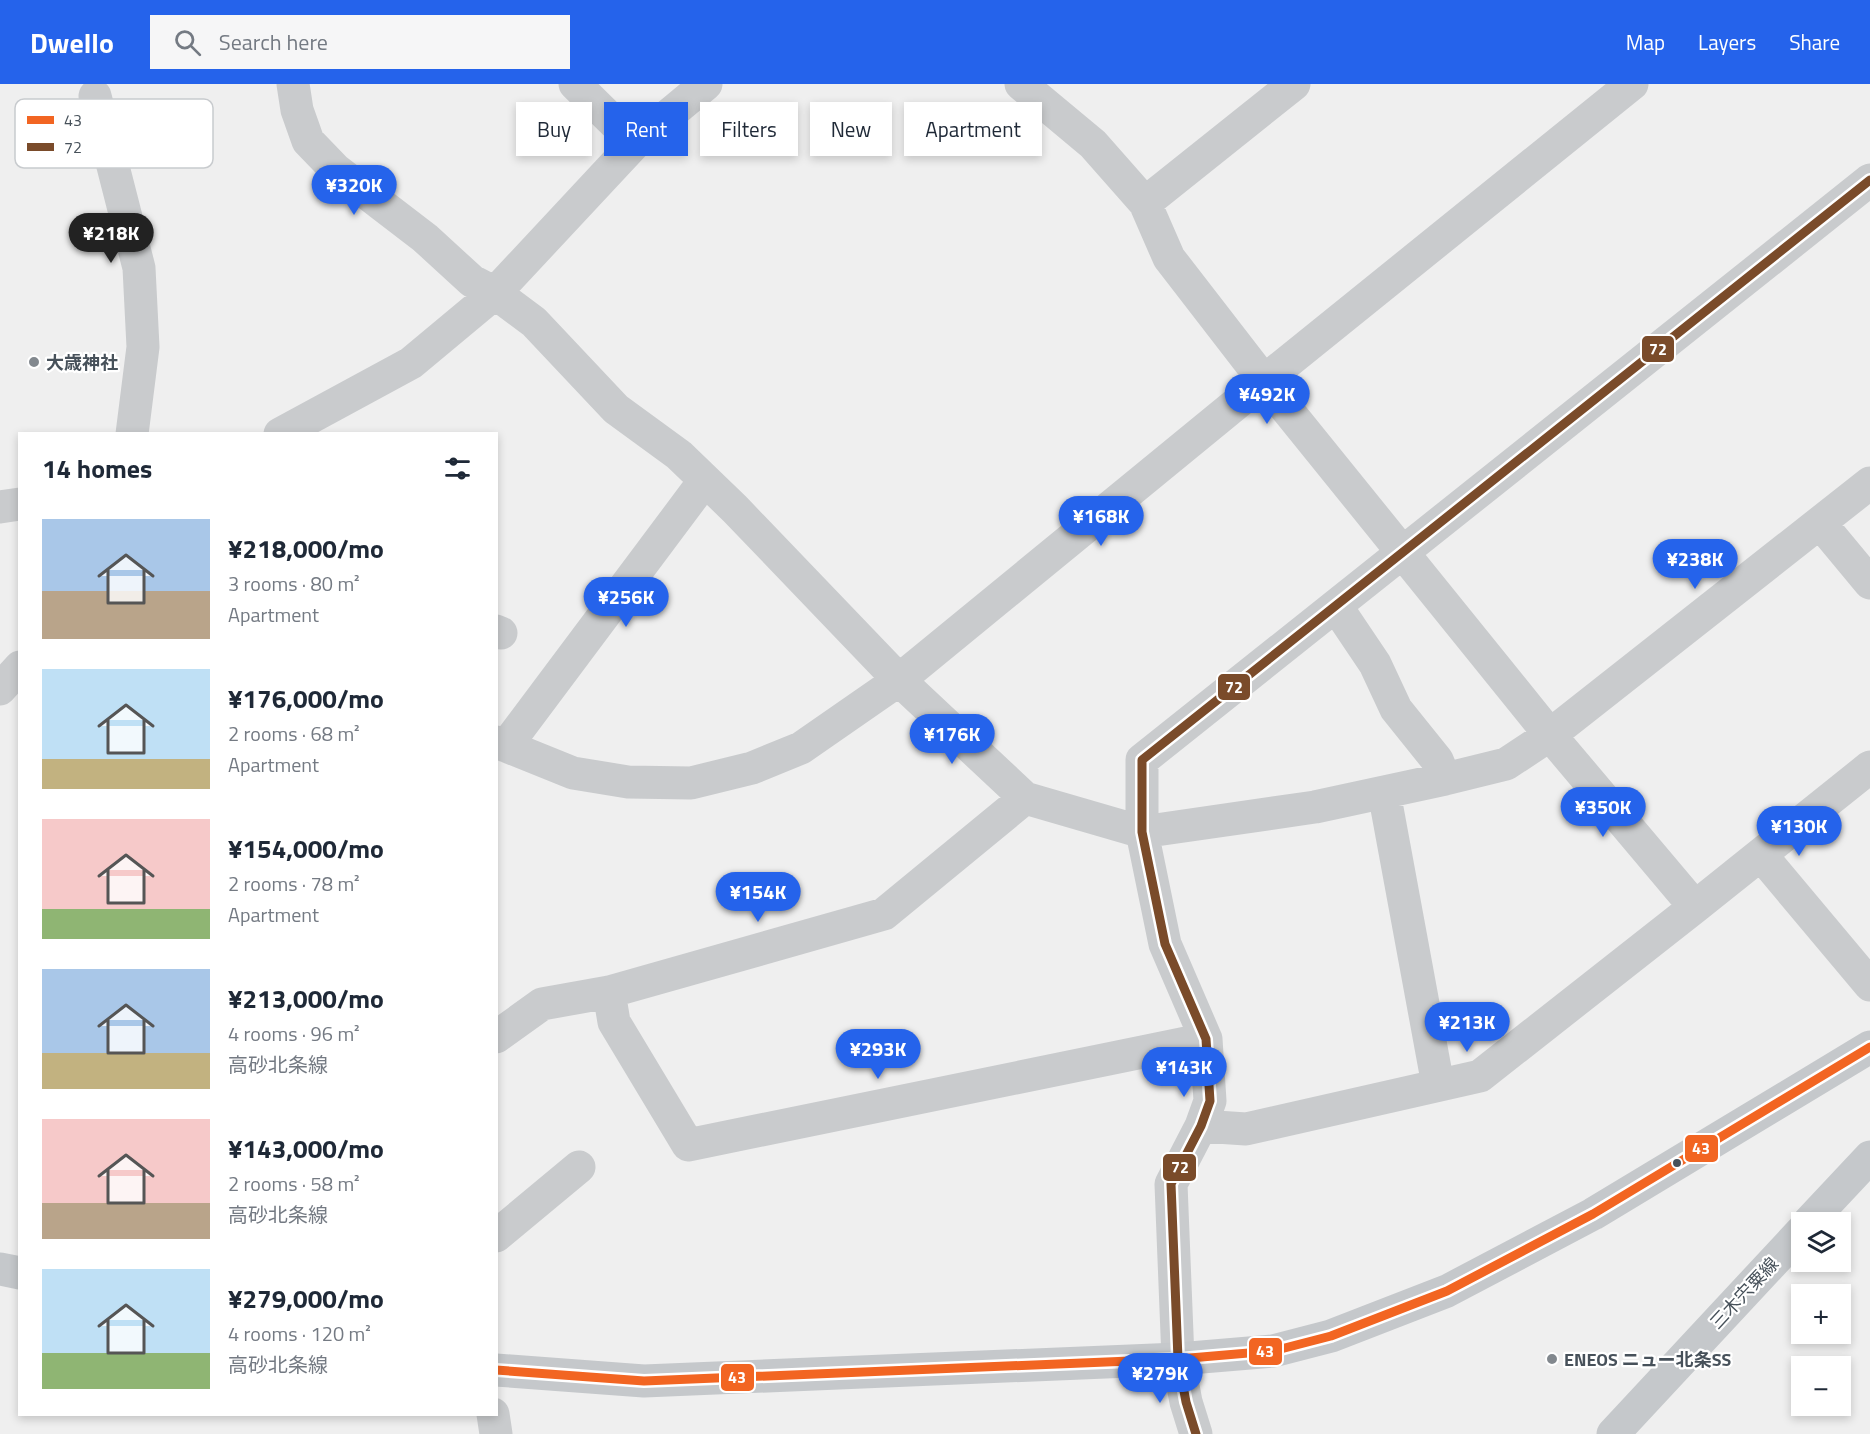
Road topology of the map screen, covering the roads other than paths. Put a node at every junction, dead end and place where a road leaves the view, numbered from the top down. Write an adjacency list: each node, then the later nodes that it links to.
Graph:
1 (292, 84): 15 (street)
2 (575, 84): 10 (street)
3 (706, 84): 9 (street)
4 (1021, 84): 14 (street)
5 (1294, 84): 14 (street)
6 (1626, 86): 16 (street)
7 (95, 96): 8 (street)
8 (96, 99)
9 (684, 102)
10 (604, 113)
11 (623, 156): 15 (street)
12 (113, 168): 17 (street)
13 (1870, 180): 24 (street)
14 (1145, 203): 16 (street)
15 (495, 292): 18 (street); 19 (street)
16 (1264, 381): 24 (street); 28 (street)
17 (132, 432)
18 (284, 432)
19 (705, 480): 28 (street); 31 (street)
20 (1870, 483): 23 (street)
21 (18, 504): 22 (street)
22 (0, 507)
23 (1821, 524): 25 (street); 30 (street)
24 (1403, 552): 26 (street); 30 (street)
25 (1870, 583)
26 (1336, 606): 33 (street); 36 (street)
27 (18, 669): 29 (street)
28 (899, 680): 31 (street); 35 (street)
29 (0, 689)
30 (1550, 735): 33 (street); 38 (street)
31 (501, 744)
32 (1870, 767): 37 (street)
33 (1445, 779): 34 (street)
34 (1384, 792): 36 (street); 44 (street)
35 (1025, 798): 36 (street); 40 (street)
36 (1142, 832): 42 (street)
37 (1761, 855): 38 (street); 39 (street)
38 (1695, 907): 44 (street)
39 (1870, 985)
40 (609, 992): 41 (street); 42 (street)
41 (498, 1036)
42 (1206, 1040): 45 (street)
43 (1870, 1047): 53 (main road)
44 (1438, 1085): 45 (street)
45 (1201, 1126): 53 (street)
46 (579, 1167): 49 (street)
47 (1865, 1172): 48 (main road)
48 (1820, 1212)
49 (498, 1234)
50 (1791, 1243): 58 (main road, 三木宍粟線)
51 (0, 1269): 52 (main road)
52 (18, 1273)
53 (1178, 1359): 54 (main road); 57 (street)
54 (498, 1370)
55 (492, 1416): 56 (street)
56 (496, 1434)
57 (1196, 1434)
58 (1613, 1434)

